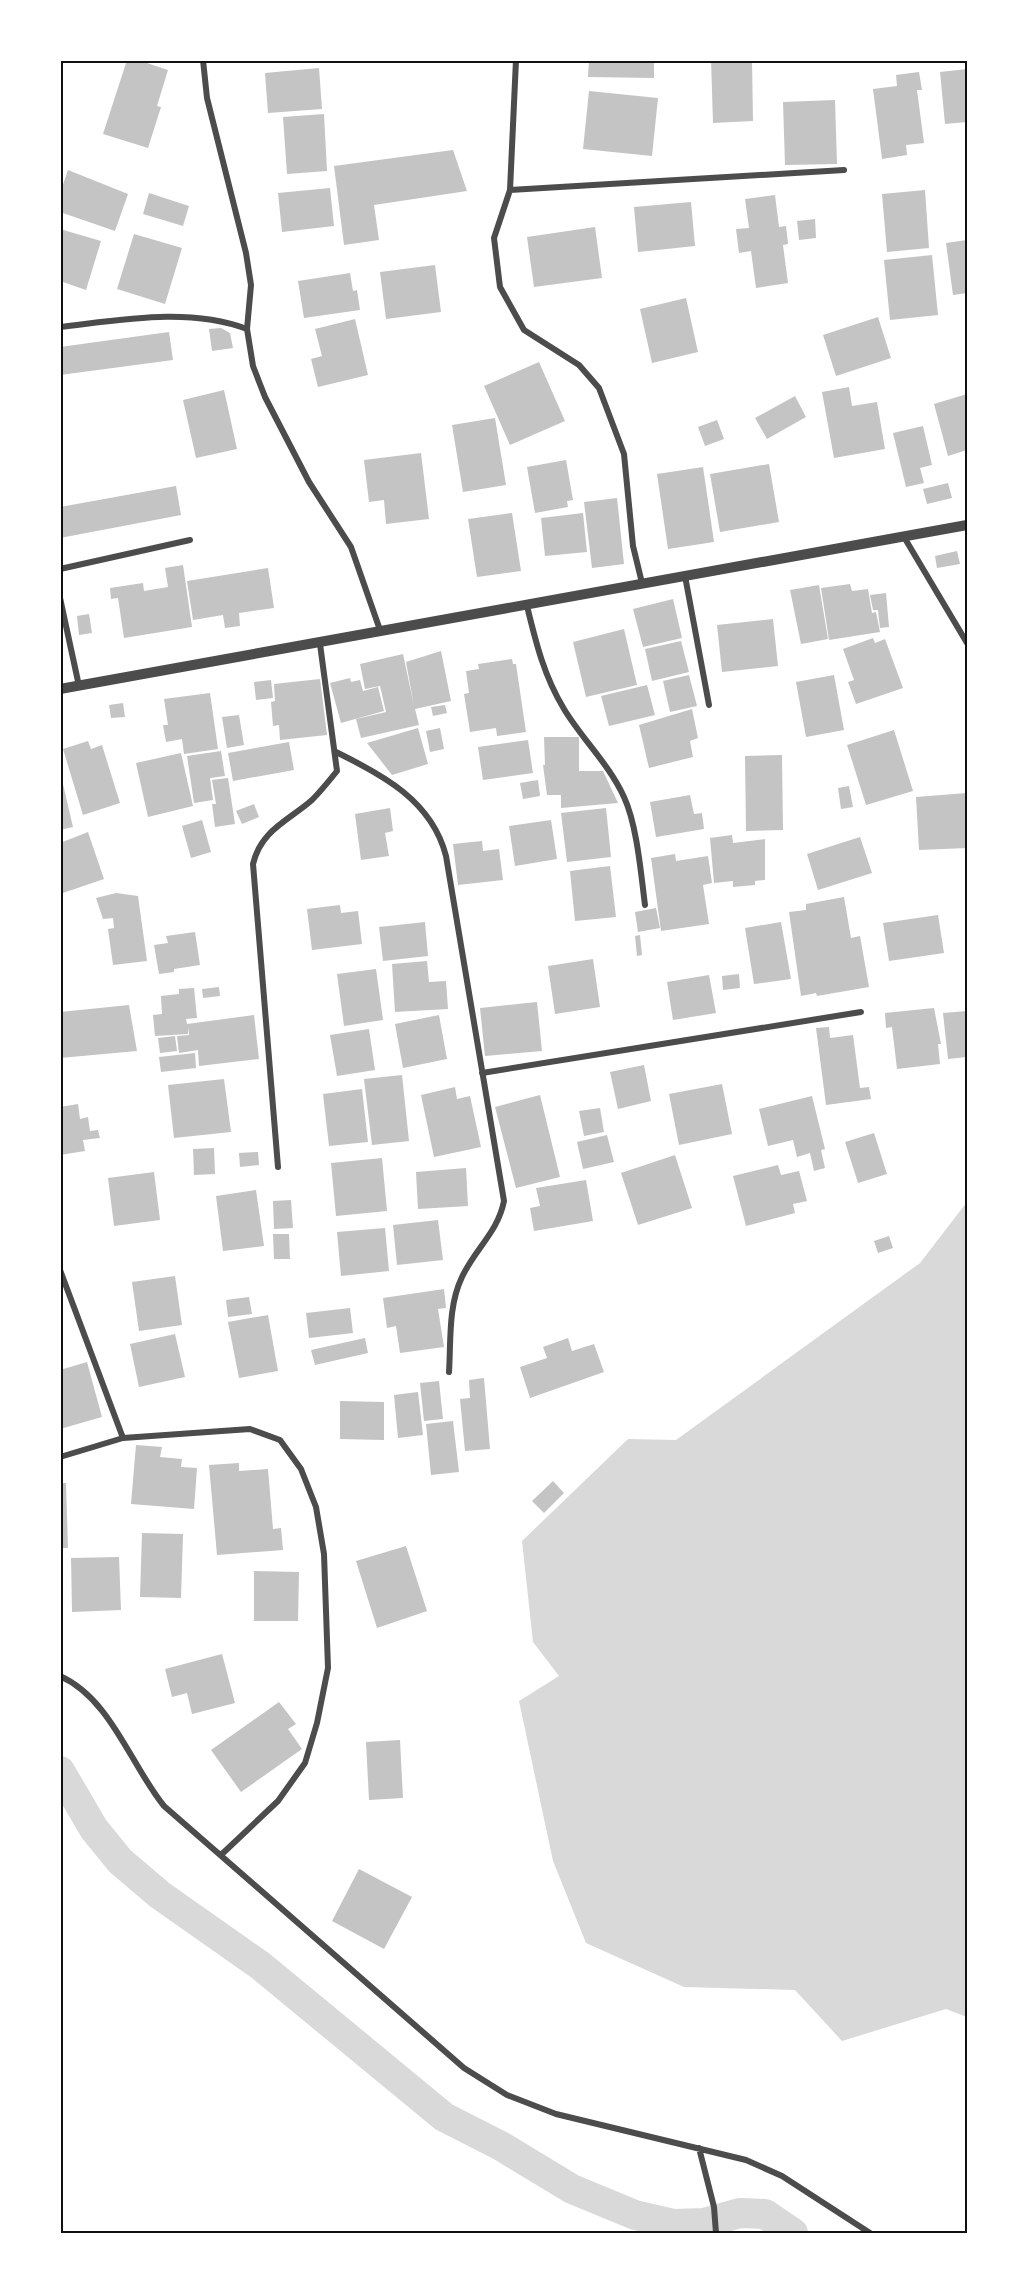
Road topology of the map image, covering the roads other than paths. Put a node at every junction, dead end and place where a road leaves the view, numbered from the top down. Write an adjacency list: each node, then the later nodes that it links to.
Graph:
1 (203, 60): 6 (street)
2 (516, 60): 4 (street)
3 (844, 170): 4 (street)
4 (510, 190): 12 (street)
5 (60, 327): 6 (street)
6 (247, 329): 15 (street)
7 (967, 525): 8 (street)
8 (904, 537): 11 (street); 16 (street)
9 (190, 540): 10 (street)
10 (60, 569)
11 (685, 576): 12 (street); 20 (street)
12 (642, 583): 14 (street)
13 (60, 598): 18 (street)
14 (527, 606): 15 (street); 22 (street)
15 (380, 630): 17 (street)
16 (967, 643)
17 (320, 644): 18 (street); 21 (street)
18 (79, 686): 19 (street)
19 (60, 689)
20 (710, 705)
21 (336, 752): 24 (street); 25 (street)
22 (645, 905)
23 (861, 1012): 24 (street)
24 (482, 1073): 27 (street)
25 (278, 1167)
26 (60, 1270): 28 (street)
27 (449, 1372)
28 (123, 1438): 29 (street); 31 (street)
29 (60, 1457)
30 (60, 1676): 31 (street)
31 (222, 1854): 32 (street)
32 (699, 2148): 33 (street); 34 (street)
33 (716, 2231)
34 (870, 2233)

